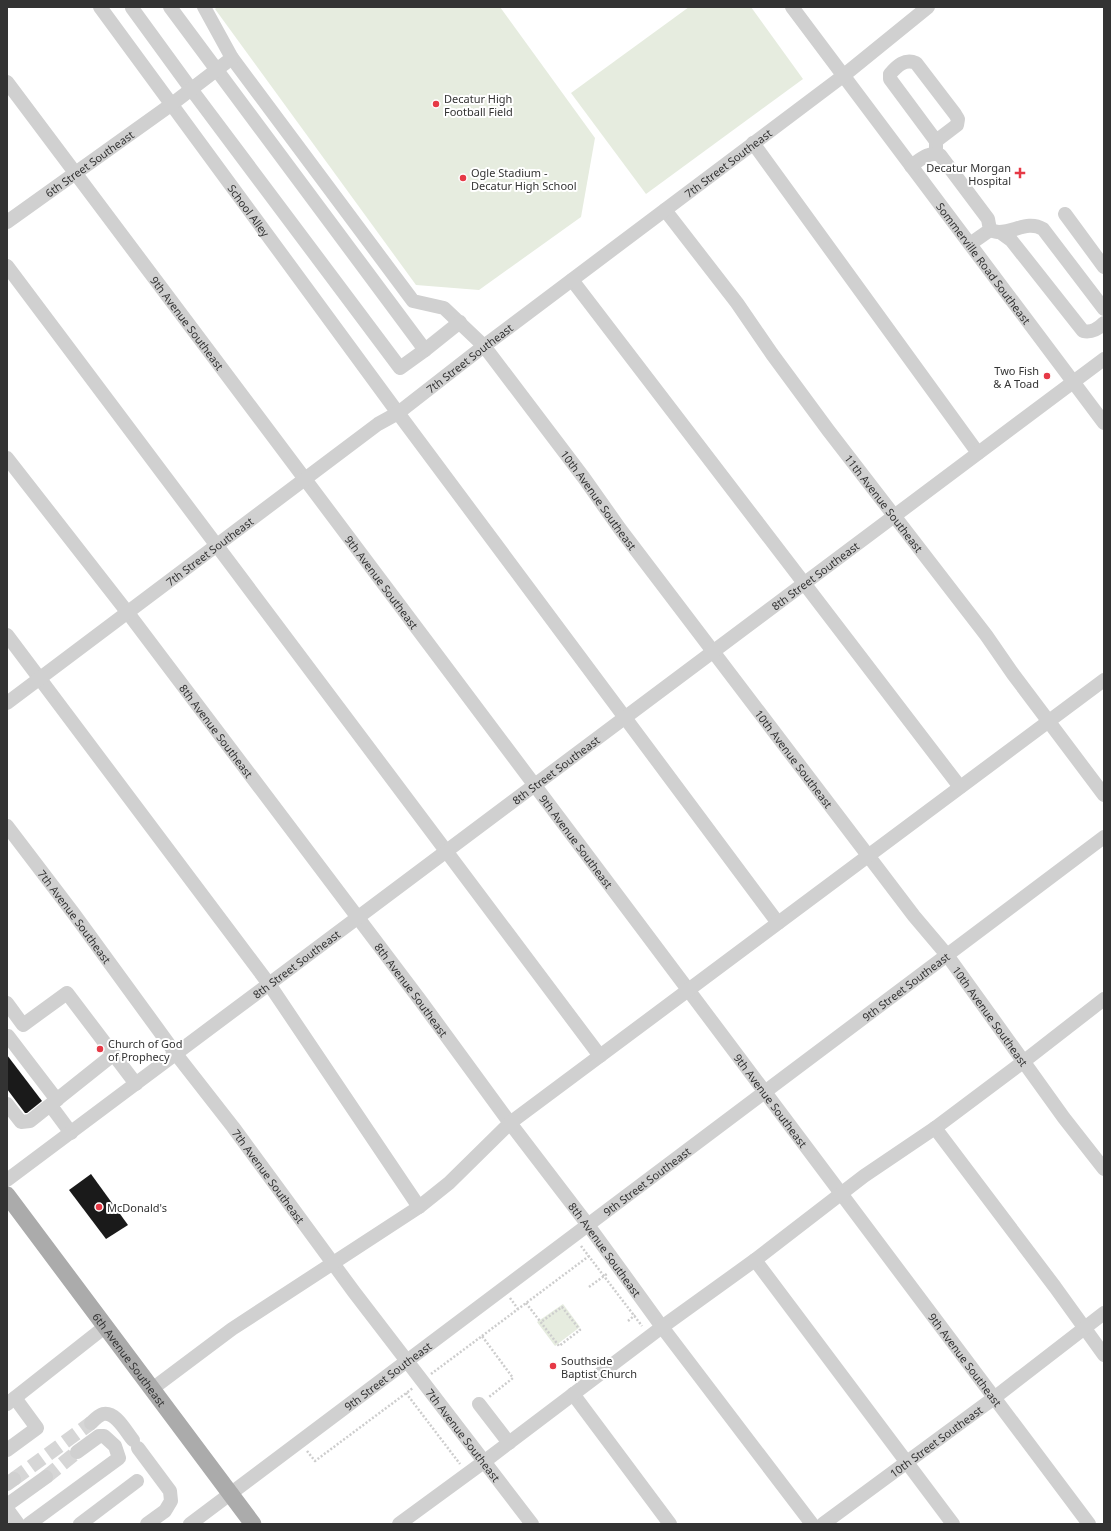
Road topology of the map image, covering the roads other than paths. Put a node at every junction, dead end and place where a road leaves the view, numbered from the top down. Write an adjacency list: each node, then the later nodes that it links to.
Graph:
1 (100, 7): 12 (street, School Alley)
2 (170, 7): 8 (street)
3 (204, 7): 7 (street, 10th Avenue Southeast)
4 (792, 7): 9 (street, Sommerville Road Southeast)
5 (928, 7): 9 (street, 7th Street Southeast)
6 (132, 8): 11 (street)
7 (232, 58): 8 (street, 6th Street Southeast); 26 (street, 10th Avenue Southeast)
8 (216, 70): 11 (street, 6th Street Southeast); 29 (street)
9 (844, 76): 13 (street, 7th Street Southeast); 15 (street, Sommerville Road Southeast)
10 (7, 82): 16 (street, 9th Avenue Southeast)
11 (191, 89): 12 (street, 6th Street Southeast); 29 (street)
12 (172, 104): 16 (street, 6th Street Southeast); 32 (street, School Alley)
13 (753, 143): 17 (street, 7th Street Southeast); 34 (street)
14 (936, 147): 14 (street); 15 (street); 20 (street)
15 (911, 166): 21 (street, Sommerville Road Southeast)
16 (76, 173): 19 (street, 6th Street Southeast); 36 (street, 9th Avenue Southeast)
17 (665, 210): 24 (street, 7th Street Southeast); 37 (street, 11th Avenue Southeast)
18 (1065, 214): 23 (street)
19 (7, 222)
20 (995, 231): 21 (street); 25 (street); 27 (street)
21 (970, 244): 31 (street, Sommerville Road Southeast)
22 (7, 266): 38 (street)
23 (1104, 267)
24 (572, 280): 28 (street, 7th Street Southeast); 39 (street)
25 (1104, 309)
26 (460, 322): 28 (street, 10th Avenue Southeast); 29 (street)
27 (1104, 323)
28 (484, 346): 32 (street, 7th Street Southeast); 42 (street, 10th Avenue Southeast)
29 (425, 350)
30 (1104, 359): 31 (street, 8th Street Southeast)
31 (1073, 382): 33 (street, Sommerville Road Southeast); 34 (street, 8th Street Southeast)
32 (398, 413): 36 (street, 7th Street Southeast); 46 (street, School Alley)
33 (1104, 423)
34 (978, 453): 37 (street, 8th Street Southeast)
35 (7, 458): 40 (street, 8th Avenue Southeast)
36 (305, 478): 38 (street, 7th Street Southeast); 48 (street, 9th Avenue Southeast)
37 (894, 516): 39 (street, 8th Street Southeast); 47 (street, 11th Avenue Southeast)
38 (217, 546): 40 (street, 7th Street Southeast); 53 (street)
39 (804, 582): 42 (street, 8th Street Southeast); 49 (street)
40 (128, 613): 43 (street, 7th Street Southeast); 55 (street, 8th Avenue Southeast)
41 (7, 635): 43 (street)
42 (714, 651): 46 (street, 8th Street Southeast); 54 (street, 10th Avenue Southeast)
43 (40, 679): 45 (street, 7th Street Southeast); 58 (street)
44 (1104, 680): 47 (street)
45 (7, 703)
46 (625, 718): 48 (street, 8th Street Southeast); 56 (street, School Alley)
47 (1048, 722): 49 (street); 50 (street, 11th Avenue Southeast)
48 (534, 786): 53 (street, 8th Street Southeast); 59 (street, 9th Avenue Southeast)
49 (960, 787): 54 (street)
50 (1104, 795)
51 (7, 826): 65 (street, 7th Avenue Southeast)
52 (1104, 837): 57 (street, 9th Street Southeast)
53 (446, 851): 55 (street, 8th Street Southeast); 66 (street)
54 (869, 855): 56 (street); 57 (street, 10th Avenue Southeast)
55 (357, 918): 58 (street, 8th Street Southeast); 72 (street, 8th Avenue Southeast)
56 (778, 923): 59 (street)
57 (947, 955): 67 (street, 10th Avenue Southeast); 69 (street, 9th Street Southeast)
58 (269, 984): 65 (street, 8th Street Southeast); 79 (street)
59 (688, 990): 66 (street); 69 (street, 9th Avenue Southeast)
60 (1104, 999): 67 (street)
61 (7, 1003): 62 (street)
62 (23, 1025): 63 (street); 64 (street)
63 (8, 1036): 70 (street)
64 (114, 1054): 68 (street); 70 (street)
65 (176, 1054): 68 (street, 8th Street Southeast); 82 (street, 7th Avenue Southeast)
66 (600, 1056): 72 (street)
67 (1024, 1062): 73 (street); 75 (street, 10th Avenue Southeast)
68 (136, 1084): 74 (street, 8th Street Southeast)
69 (765, 1092): 77 (street, 9th Avenue Southeast); 80 (street, 9th Street Southeast)
70 (54, 1103): 71 (street); 74 (street)
71 (7, 1104)
72 (510, 1123): 79 (street); 80 (street, 8th Avenue Southeast)
73 (935, 1128): 77 (street); 86 (street)
74 (71, 1133): 76 (street, 8th Street Southeast)
75 (1102, 1162)
76 (7, 1180)
77 (842, 1194): 81 (street); 91 (street, 9th Avenue Southeast)
78 (7, 1195): 84 (main road, 6th Avenue Southeast)
79 (419, 1207): 82 (street)
80 (588, 1225): 85 (street, 8th Avenue Southeast); 88 (street, 9th Street Southeast)
81 (755, 1260): 85 (street); 101 (street)
82 (332, 1262): 88 (street, 7th Avenue Southeast); 89 (street)
83 (1104, 1313): 86 (street, 10th Street Southeast)
84 (106, 1326): 89 (main road, 6th Avenue Southeast); 92 (street)
85 (662, 1327): 90 (street); 116 (street, 8th Avenue Southeast)
86 (1085, 1328): 87 (street); 91 (street, 10th Street Southeast)
87 (1104, 1355)
88 (406, 1361): 100 (street, 7th Avenue Southeast); 104 (street, 9th Street Southeast)
89 (152, 1389): 104 (main road, 6th Avenue Southeast)
90 (573, 1394): 97 (street); 115 (street)
91 (994, 1398): 101 (street, 10th Street Southeast); 119 (street, 9th Avenue Southeast)
92 (11, 1401): 98 (street)
93 (479, 1404): 97 (street)
94 (91, 1423): 95 (street)
95 (132, 1440): 96 (street); 110 (street)
96 (112, 1442): 99 (street); 108 (street)
97 (509, 1443): 100 (street)
98 (7, 1450)
99 (78, 1452)
100 (485, 1461): 113 (street); 114 (street, 7th Avenue Southeast)
101 (908, 1463): 117 (street, 10th Street Southeast); 118 (street)
102 (46, 1477): 105 (street)
103 (137, 1481): 109 (street)
104 (230, 1493): 111 (street, 9th Street Southeast); 112 (main road, 6th Avenue Southeast)
105 (7, 1505)
106 (7, 1509): 107 (street)
107 (18, 1524)
108 (29, 1524)
109 (80, 1524)
110 (147, 1524)
111 (190, 1524)
112 (253, 1524)
113 (399, 1524)
114 (532, 1524)
115 (670, 1524)
116 (812, 1524)
117 (823, 1524)
118 (953, 1524)
119 (1089, 1524)

